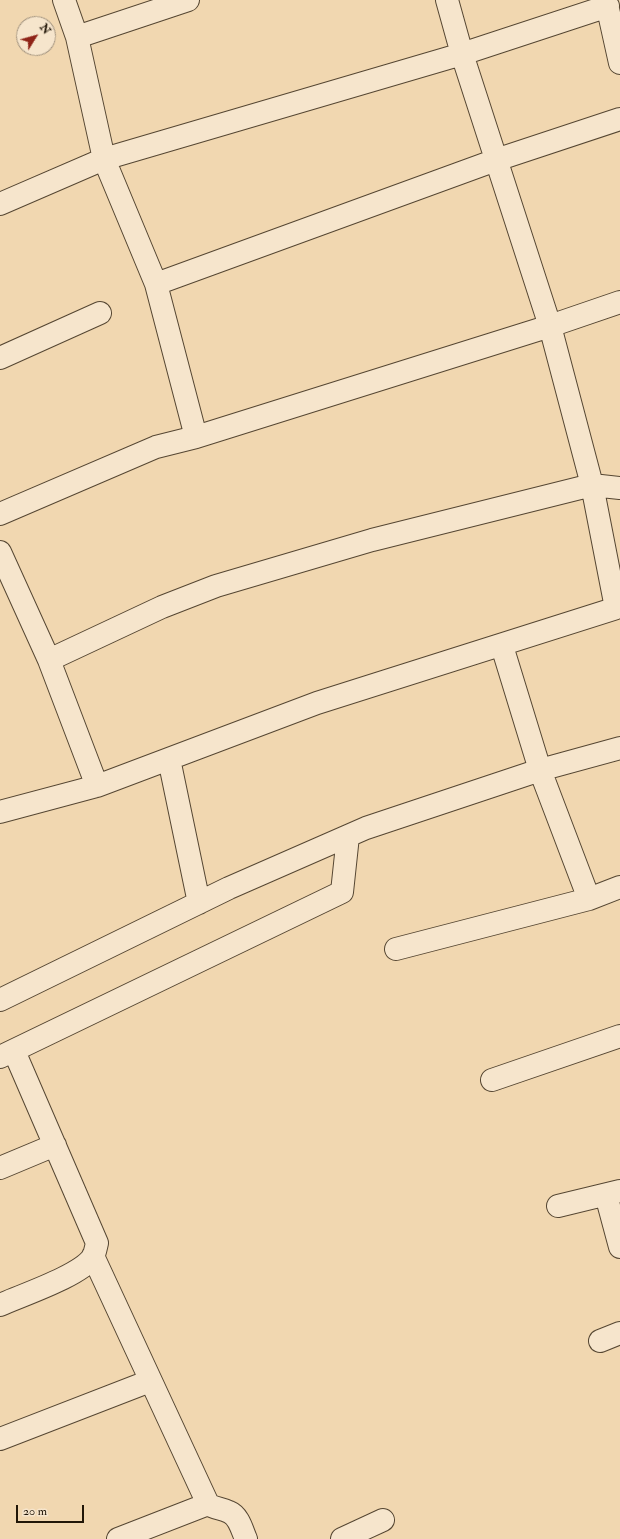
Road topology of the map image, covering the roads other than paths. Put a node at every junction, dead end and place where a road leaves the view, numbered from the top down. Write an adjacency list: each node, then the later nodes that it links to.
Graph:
1 (64, 0): 5 (street)
2 (188, 0): 5 (street)
3 (447, 0): 6 (street)
4 (607, 3): 6 (street); 7 (street)
5 (77, 37): 9 (street)
6 (462, 54): 9 (street); 10 (street)
7 (620, 62)
8 (620, 119): 10 (street)
9 (104, 159): 11 (street); 12 (street)
10 (496, 160): 12 (street); 15 (street)
11 (0, 204)
12 (156, 284): 17 (street)
13 (620, 302): 15 (street)
14 (100, 312): 16 (street)
15 (550, 326): 17 (street); 18 (street)
16 (0, 358)
17 (196, 437): 20 (street)
18 (592, 485): 19 (street); 22 (street); 24 (street)
19 (620, 488)
20 (0, 514)
21 (0, 552): 24 (street)
22 (618, 608): 23 (street)
23 (502, 646): 26 (street); 27 (street)
24 (49, 660): 28 (street)
25 (620, 748): 27 (street)
26 (169, 760): 28 (street); 33 (street)
27 (540, 770): 30 (street); 32 (street)
28 (97, 786): 29 (street)
29 (0, 812)
30 (348, 836): 33 (street); 37 (street)
31 (620, 887): 32 (street)
32 (589, 898): 34 (street)
33 (199, 903): 35 (street)
34 (396, 949)
35 (0, 1000)
36 (620, 1036): 38 (street)
37 (7, 1054): 39 (street)
38 (492, 1080)
39 (55, 1145): 40 (street); 44 (street)
40 (0, 1168)
41 (613, 1193): 42 (street); 43 (street)
42 (558, 1206)
43 (620, 1247)
44 (94, 1256): 45 (street); 46 (street)
45 (0, 1305)
46 (150, 1381): 47 (street); 48 (street)
47 (0, 1439)
48 (208, 1504): 50 (street); 51 (street)
49 (383, 1520): 52 (street)
50 (118, 1539)
51 (246, 1539)
52 (342, 1539)

